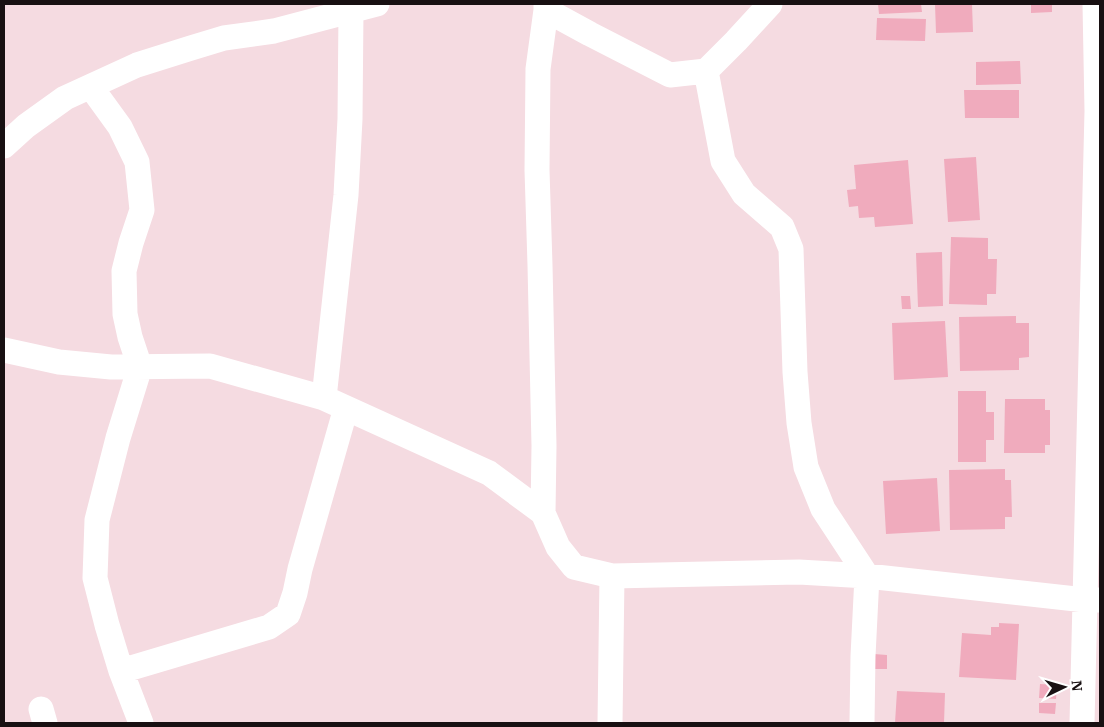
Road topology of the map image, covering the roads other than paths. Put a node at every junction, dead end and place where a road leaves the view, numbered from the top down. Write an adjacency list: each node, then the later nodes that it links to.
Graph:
1 (377, 4): 5 (street)
2 (770, 4): 6 (street)
3 (1095, 4): 8 (street)
4 (546, 7): 6 (street); 14 (street)
5 (335, 10): 7 (street); 12 (street)
6 (706, 71): 16 (street)
7 (91, 87): 9 (street); 11 (street)
8 (1099, 111): 17 (street)
9 (4, 146)
10 (4, 350): 11 (street)
11 (140, 367): 12 (street); 18 (street)
12 (324, 398): 13 (street)
13 (346, 408): 14 (street); 18 (street)
14 (543, 513): 15 (street)
15 (612, 576): 16 (street); 20 (street)
16 (867, 576): 17 (street); 21 (street)
17 (1093, 600): 22 (street)
18 (121, 671): 19 (street)
19 (141, 723)
20 (610, 723)
21 (862, 723)
22 (1082, 723)

